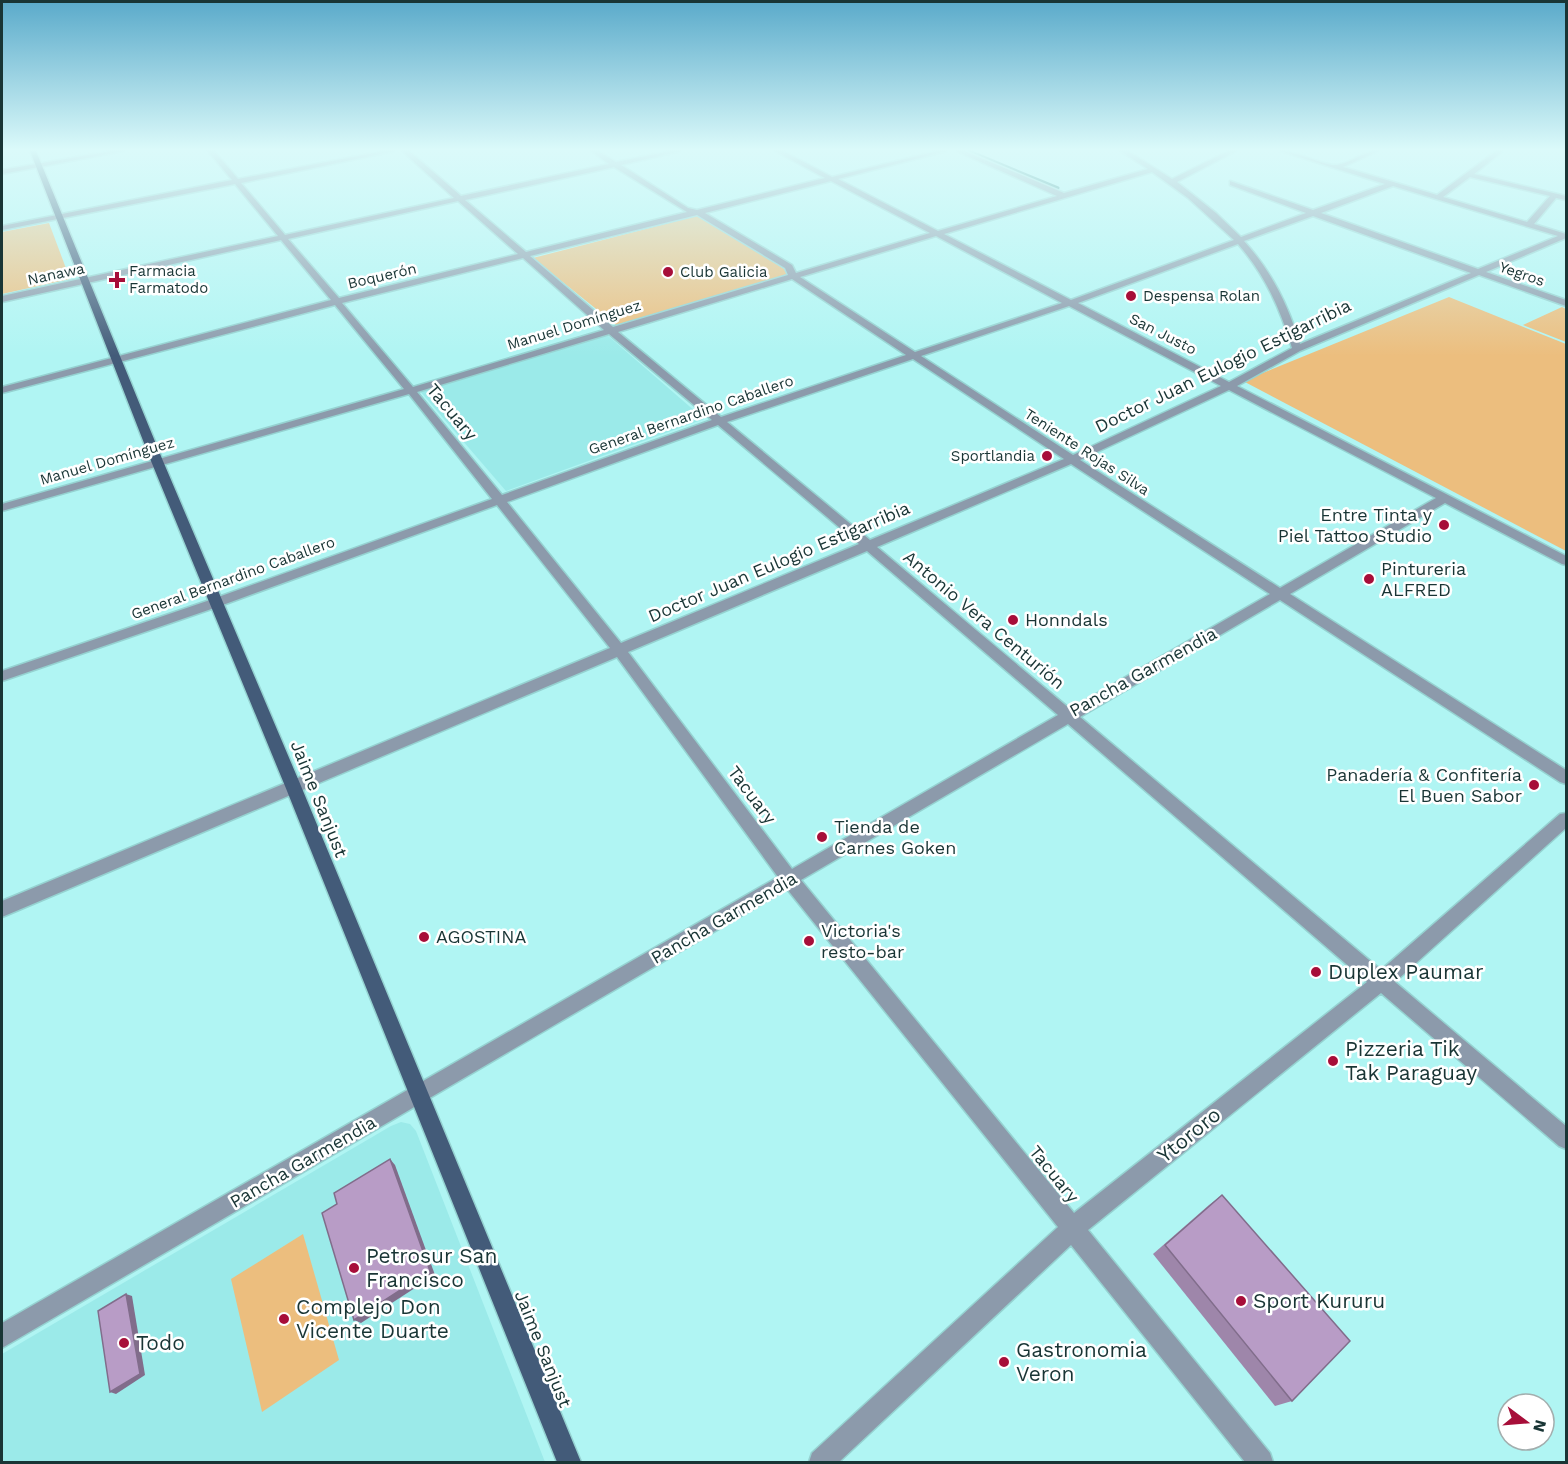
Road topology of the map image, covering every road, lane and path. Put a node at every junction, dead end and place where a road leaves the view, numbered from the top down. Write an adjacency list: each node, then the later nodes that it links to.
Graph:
1 (47, 219): 16 (street)
2 (60, 219): 24 (main road, Jaime Sanjust)
3 (266, 219): 19 (street, Tacuary)
4 (363, 219): 19 (street, Nanawa)
5 (482, 219): 21 (street, Antonio Vera Centurión)
6 (675, 219): 21 (street, Boquerón)
7 (710, 219): 23 (street, Teniente Rojas Silva)
8 (910, 219): 17 (street, San Justo)
9 (981, 219): 17 (street, Manuel Domínguez)
10 (1214, 219): 20 (street)
11 (1299, 219): 20 (street, General Bernardino Caballero)
12 (1332, 219): 22 (street, Yegros)
13 (1510, 219): 15 (street)
14 (1534, 219): 15 (street)
15 (1529, 225): 18 (street)
16 (2, 228)
17 (936, 233): 23 (street, Manuel Domínguez); 27 (street, San Justo)
18 (1566, 236): 22 (street, Doctor Juan Eulogio Estigarribia)
19 (280, 237): 24 (street, Nanawa); 26 (street, Tacuary)
20 (1240, 242): 27 (street, General Bernardino Caballero); 30 (street)
21 (525, 257): 26 (street, Boquerón); 29 (street, Antonio Vera Centurión)
22 (1476, 272): 28 (street, Yegros); 30 (street, Doctor Juan Eulogio Estigarribia)
23 (793, 276): 29 (street, Manuel Domínguez); 31 (street, Teniente Rojas Silva)
24 (83, 282): 25 (street, Nanawa); 32 (main road, Jaime Sanjust)
25 (2, 299)
26 (335, 302): 32 (street, Boquerón); 35 (street, Tacuary)
27 (1070, 303): 31 (street, General Bernardino Caballero); 33 (street, San Justo)
28 (1566, 303)
29 (609, 330): 35 (street, Manuel Domínguez); 36 (street, Antonio Vera Centurión)
30 (1297, 349): 33 (street, Doctor Juan Eulogio Estigarribia)
31 (914, 356): 36 (street, General Bernardino Caballero); 37 (street, Teniente Rojas Silva)
32 (116, 360): 34 (street, Boquerón); 38 (main road, Jaime Sanjust)
33 (1229, 386): 37 (street, Doctor Juan Eulogio Estigarribia); 39 (street, San Justo)
34 (2, 390)
35 (409, 391): 38 (street, Manuel Domínguez); 40 (street, Tacuary)
36 (720, 421): 40 (street, General Bernardino Caballero); 42 (street, Antonio Vera Centurión)
37 (1072, 460): 42 (street, Doctor Juan Eulogio Estigarribia); 44 (street, Teniente Rojas Silva)
38 (157, 461): 41 (street, Manuel Domínguez); 45 (main road, Jaime Sanjust)
39 (1445, 498): 43 (street, San Justo); 44 (street, Pancha Garmendia)
40 (497, 501): 45 (street, General Bernardino Caballero); 46 (street, Tacuary)
41 (2, 508)
42 (869, 546): 46 (street, Doctor Juan Eulogio Estigarribia); 48 (street, Antonio Vera Centurión)
43 (1566, 561)
44 (1280, 594): 48 (street, Pancha Garmendia); 49 (street, Teniente Rojas Silva)
45 (215, 603): 47 (street, General Bernardino Caballero); 50 (main road, Jaime Sanjust)
46 (619, 650): 50 (street, Doctor Juan Eulogio Estigarribia); 52 (street, Tacuary)
47 (2, 676)
48 (1067, 715): 52 (street, Pancha Garmendia); 54 (street, Antonio Vera Centurión)
49 (1566, 778)
50 (293, 786): 53 (street, Doctor Juan Eulogio Estigarribia); 55 (main road, Jaime Sanjust)
51 (1566, 819): 54 (street, Ytororo)
52 (790, 879): 55 (street, Pancha Garmendia); 57 (street, Tacuary)
53 (2, 909)
54 (1381, 982): 56 (street, Antonio Vera Centurión); 57 (street, Ytororo)
55 (418, 1095): 58 (street, Pancha Garmendia); 59 (main road, Jaime Sanjust)
56 (1566, 1139)
57 (1073, 1227): 60 (street, Ytororo); 61 (street, Tacuary)
58 (2, 1336)
59 (569, 1462)
60 (821, 1462)
61 (1261, 1462)

